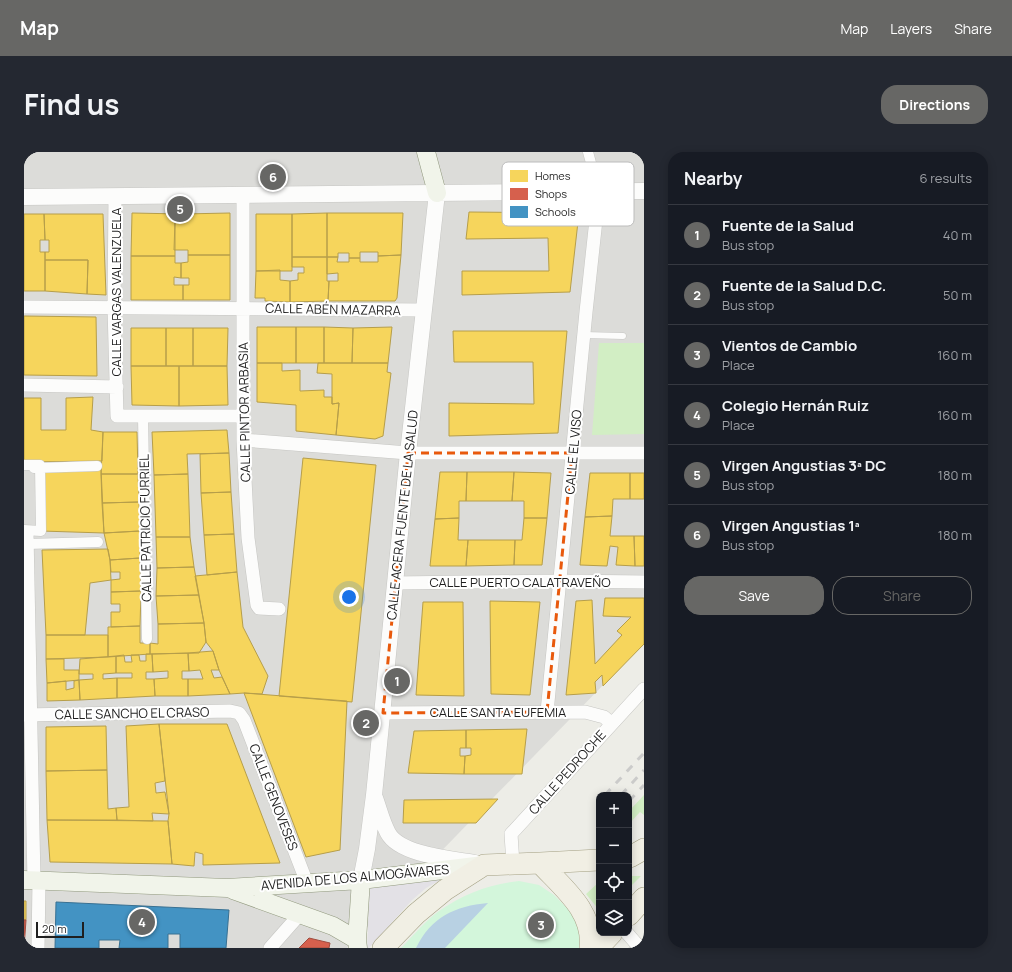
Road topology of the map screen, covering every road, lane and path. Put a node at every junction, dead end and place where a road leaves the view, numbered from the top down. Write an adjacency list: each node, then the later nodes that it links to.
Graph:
1 (426, 152): 5 (main road, CALLE ACERA FUENTE DE LA SALUD)
2 (588, 152): 3 (street)
3 (591, 162)
4 (502, 193): 5 (street)
5 (437, 194): 6 (street); 13 (street, CALLE ACERA FUENTE DE LA SALUD)
6 (243, 195): 7 (street); 12 (street, CALLE PINTOR ARBASIA)
7 (115, 196): 8 (street); 11 (street, CALLE VARGAS VALENZUELA)
8 (24, 197)
9 (595, 226): 14 (street, CALLE EL VISO)
10 (24, 307): 11 (street)
11 (114, 307): 12 (street, CALLE ABÉN MAZARRA); 17 (street, CALLE VARGAS VALENZUELA)
12 (242, 308): 13 (street, CALLE ABÉN MAZARRA); 19 (street, CALLE PINTOR ARBASIA)
13 (423, 310): 21 (street, CALLE ACERA FUENTE DE LA SALUD)
14 (584, 335): 15 (lane); 22 (street, CALLE EL VISO)
15 (623, 336)
16 (24, 385): 17 (street)
17 (117, 387): 18 (street)
18 (143, 416): 19 (street); 35 (street, CALLE PATRICIO FURRIEL)
19 (243, 416): 20 (street, CALLE PINTOR ARBASIA)
20 (243, 440): 21 (street); 33 (street, CALLE PINTOR ARBASIA)
21 (408, 453): 22 (street); 32 (street, CALLE ACERA FUENTE DE LA SALUD)
22 (572, 453): 23 (street); 30 (street, CALLE EL VISO)
23 (644, 453)
24 (97, 466): 26 (street)
25 (24, 467): 26 (street)
26 (40, 467): 27 (street)
27 (24, 530)
28 (26, 539): 29 (street); 34 (street)
29 (98, 542)
30 (561, 581): 31 (street, CALLE PUERTO CALATRAVEÑO); 32 (street, CALLE PUERTO CALATRAVEÑO); 37 (street, CALLE EL VISO)
31 (644, 582)
32 (395, 583): 39 (street, CALLE ACERA FUENTE DE LA SALUD)
33 (279, 609)
34 (27, 622): 40 (street)
35 (147, 639)
36 (644, 688): 41 (street, CALLE PEDROCHE)
37 (547, 712): 39 (street, CALLE SANTA EUFEMIA); 41 (street, CALLE SANTA EUFEMIA)
38 (239, 713): 40 (street, CALLE SANCHO EL CRASO); 49 (street, CALLE GENOVESES)
39 (383, 713): 42 (street, CALLE ACERA FUENTE DE LA SALUD)
40 (28, 714): 48 (street)
41 (611, 724): 45 (street, CALLE PEDROCHE)
42 (374, 794): 46 (street); 47 (street, CALLE ACERA FUENTE DE LA SALUD)
43 (596, 860): 44 (main road)
44 (540, 863): 45 (main road); 62 (main road)
45 (513, 864): 46 (main road)
46 (484, 865): 47 (main road, AVENIDA DE LOS ALMOGÁVARES); 61 (main road)
47 (361, 880): 49 (main road, AVENIDA DE LOS ALMOGÁVARES); 58 (main road)
48 (32, 881): 50 (main road, AVENIDA DE LOS ALMOGÁVARES); 59 (street)
49 (307, 883): 50 (main road, AVENIDA DE LOS ALMOGÁVARES)
50 (227, 888): 53 (main road, AVENIDA DE LOS ALMOGÁVARES)
51 (644, 898): 52 (main road)
52 (632, 912)
53 (300, 914): 58 (main road, AVENIDA DE LOS ALMOGÁVARES); 60 (street)
54 (644, 915): 55 (main road)
55 (632, 920)
56 (609, 936): 63 (main road)
57 (630, 936): 64 (street)
58 (357, 944)
59 (38, 948)
60 (270, 948)
61 (383, 948)
62 (590, 948)
63 (598, 948)
64 (640, 948)

